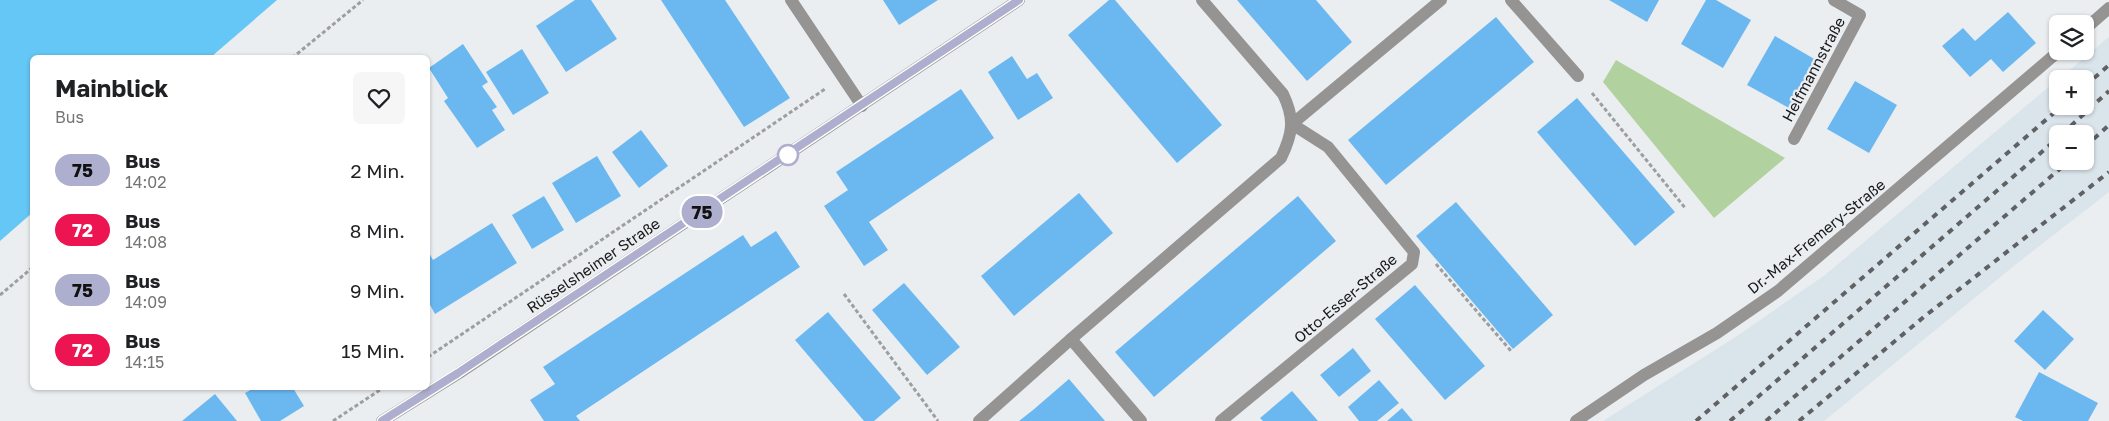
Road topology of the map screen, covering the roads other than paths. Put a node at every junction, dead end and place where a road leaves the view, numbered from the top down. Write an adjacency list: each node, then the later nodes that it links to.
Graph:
1 (791, 0): 11 (street)
2 (1019, 0): 11 (street, Rüsselsheimer Straße)
3 (1202, 0): 12 (street)
4 (1441, 0): 12 (street)
5 (1511, 0): 10 (street)
6 (1834, 0): 13 (street, Helfmannstraße)
7 (2109, 8): 8 (street)
8 (2094, 21)
9 (2049, 60): 19 (street, Dr.-Max-Fremery-Straße)
10 (1578, 76)
11 (862, 106): 15 (street, Rüsselsheimer Straße)
12 (1292, 124): 14 (street); 18 (street, Otto-Esser-Straße)
13 (1794, 139)
14 (1071, 339): 16 (street); 17 (street)
15 (382, 421)
16 (979, 421)
17 (1141, 421)
18 (1221, 421)
19 (1576, 421)

